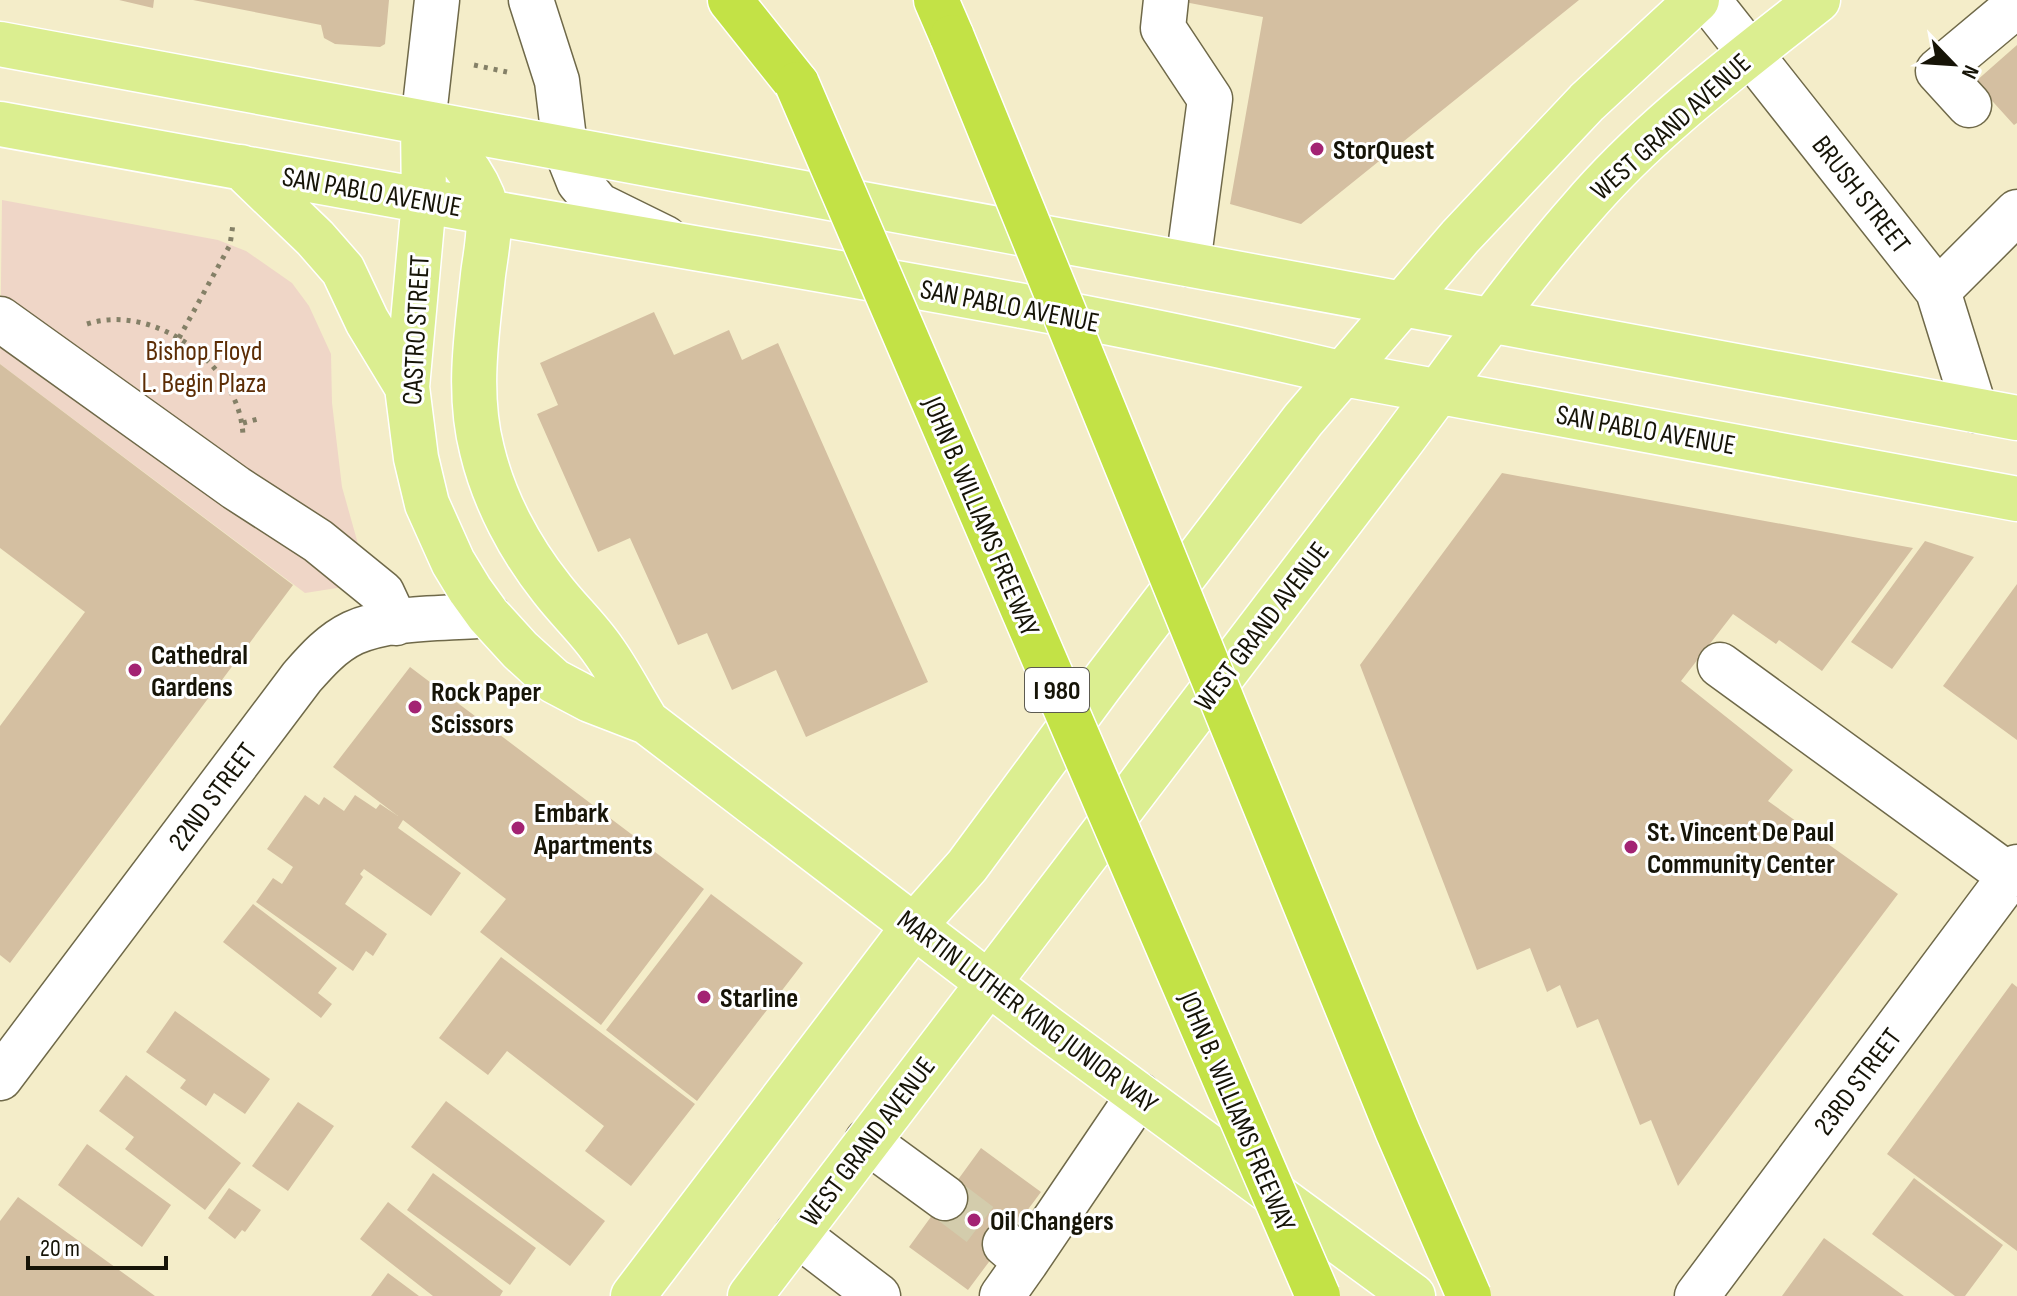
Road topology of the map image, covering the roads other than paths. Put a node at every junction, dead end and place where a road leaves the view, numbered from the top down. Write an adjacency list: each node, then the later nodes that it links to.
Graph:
1 (437, 0): 16 (street, CASTRO STREET)
2 (531, 0): 17 (street)
3 (730, 0): 13 (highway)
4 (760, 0): 13 (highway, JOHN B. WILLIAMS FREEWAY / I 980)
5 (1166, 0): 23 (street)
6 (1697, 0): 25 (main road)
7 (1708, 0): 12 (street, BRUSH STREET)
8 (1818, 0): 12 (main road, WEST GRAND AVENUE)
9 (2017, 5): 14 (street)
10 (944, 18): 51 (highway, bridge)
11 (0, 44): 16 (main road)
12 (1750, 52): 24 (street, BRUSH STREET); 27 (main road, WEST GRAND AVENUE)
13 (797, 84): 50 (highway, JOHN B. WILLIAMS FREEWAY / I 980, bridge)
14 (1969, 105)
15 (0, 124): 18 (main road, SAN PABLO AVENUE)
16 (423, 124): 17 (main road); 19 (main road, CASTRO STREET); 21 (main road)
17 (565, 147): 22 (street); 23 (main road)
18 (241, 167): 19 (main road, SAN PABLO AVENUE); 29 (main road)
19 (424, 201): 21 (main road, SAN PABLO AVENUE); 29 (main road, CASTRO STREET)
20 (2017, 212): 24 (street)
21 (488, 213): 22 (main road, SAN PABLO AVENUE); 36 (main road, MARTIN LUTHER KING JUNIOR WAY)
22 (677, 243): 28 (main road, SAN PABLO AVENUE)
23 (1188, 264): 25 (main road)
24 (1938, 291): 31 (street, BRUSH STREET)
25 (1404, 304): 27 (main road); 28 (main road)
26 (0, 319): 34 (street)
27 (1491, 320): 30 (main road, WEST GRAND AVENUE); 31 (main road)
28 (1344, 374): 30 (main road, SAN PABLO AVENUE); 38 (main road)
29 (407, 387): 33 (main road, CASTRO STREET)
30 (1439, 392): 32 (main road, SAN PABLO AVENUE); 39 (main road, WEST GRAND AVENUE)
31 (1996, 414)
32 (2017, 499)
33 (488, 615): 34 (street, 22ND STREET); 36 (main road, MARTIN LUTHER KING JUNIOR WAY)
34 (396, 623): 40 (street, 22ND STREET)
35 (1720, 665): 37 (street)
36 (647, 722): 38 (main road, MARTIN LUTHER KING JUNIOR WAY)
37 (2013, 872): 52 (street, 23RD STREET)
38 (914, 926): 39 (main road, MARTIN LUTHER KING JUNIOR WAY); 47 (main road)
39 (988, 983): 41 (main road, MARTIN LUTHER KING JUNIOR WAY); 42 (main road, WEST GRAND AVENUE)
40 (0, 1078)
41 (1139, 1095): 45 (street); 46 (main road, MARTIN LUTHER KING JUNIOR WAY)
42 (867, 1141): 43 (street); 44 (main road, WEST GRAND AVENUE)
43 (945, 1198)
44 (797, 1234): 48 (main road, WEST GRAND AVENUE); 49 (street)
45 (1011, 1267)
46 (1406, 1294)
47 (633, 1296)
48 (750, 1296)
49 (878, 1296)
50 (1318, 1296)
51 (1469, 1296)
52 (1697, 1296)

